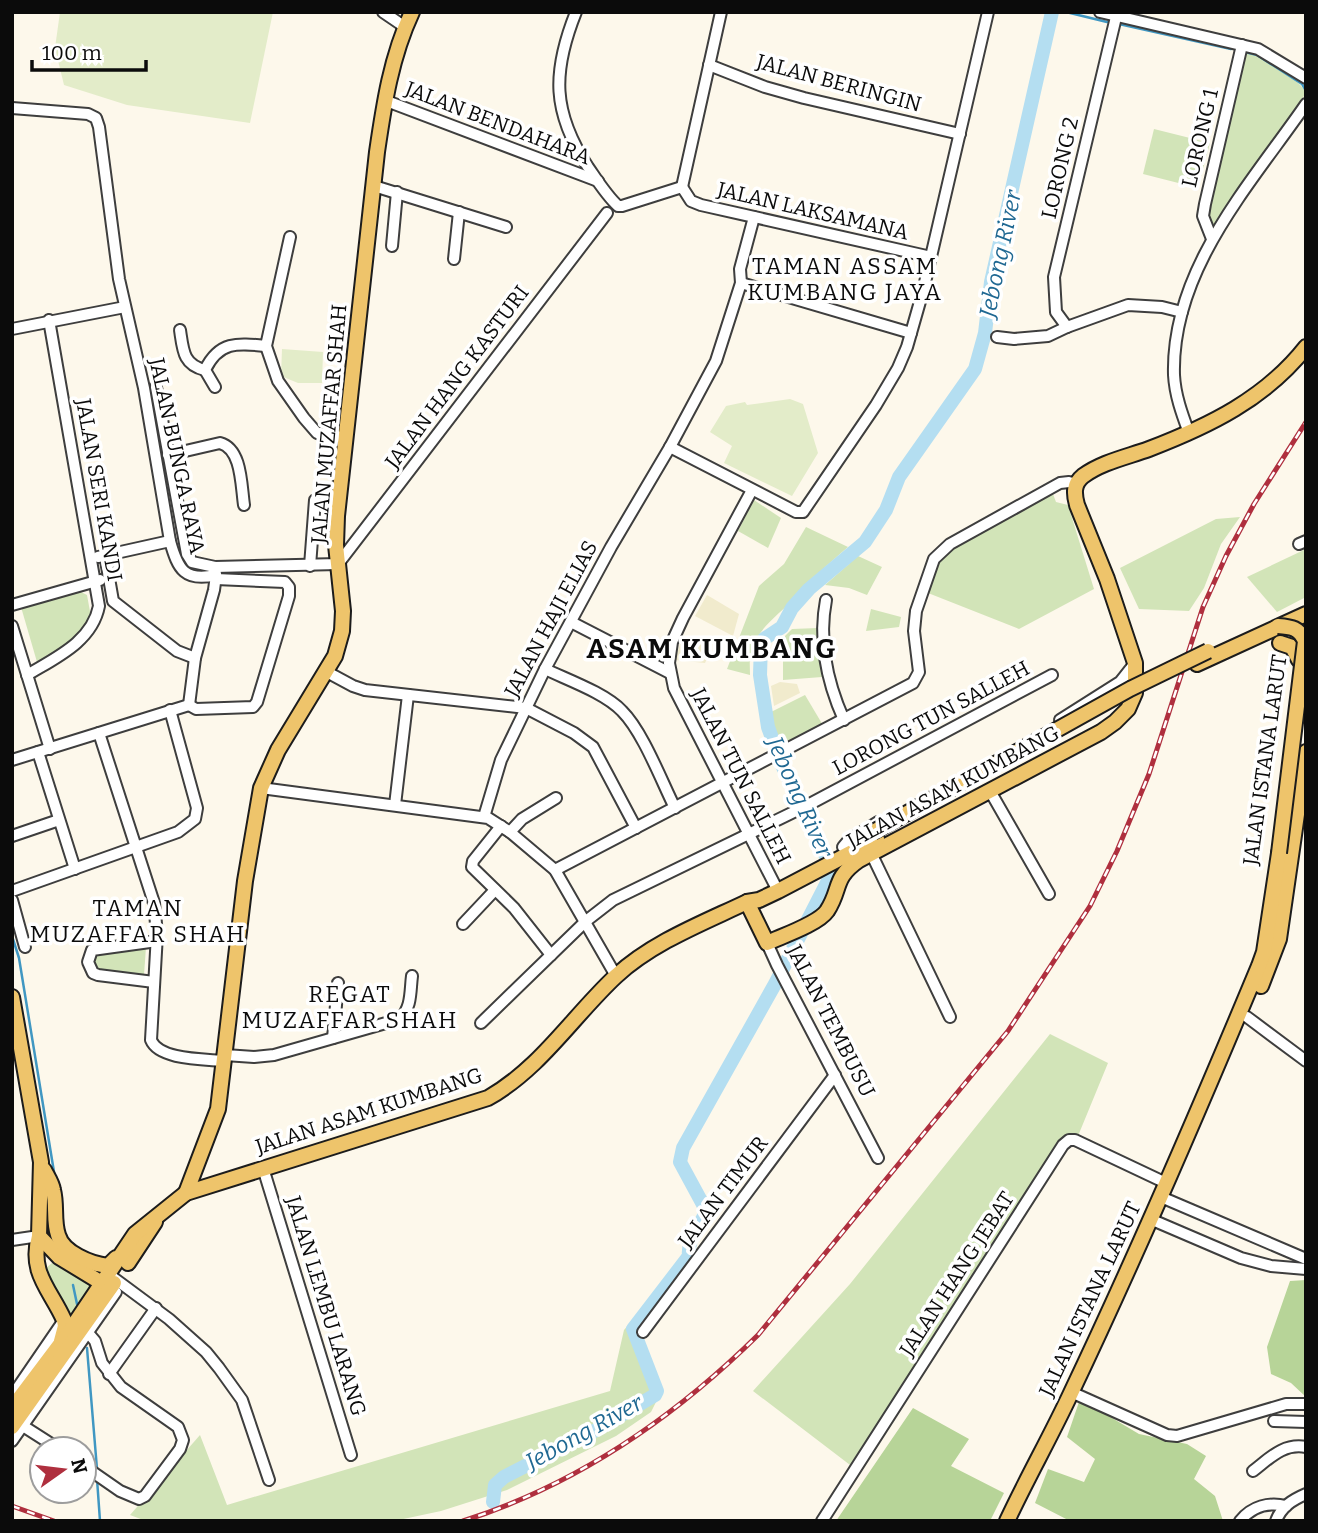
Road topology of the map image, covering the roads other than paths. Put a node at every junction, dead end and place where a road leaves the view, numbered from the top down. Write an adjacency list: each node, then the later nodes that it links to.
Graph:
1 (383, 12): 8 (street)
2 (412, 12): 8 (main road, JALAN MUZAFFAR SHAH)
3 (576, 12): 16 (street)
4 (721, 12): 10 (street)
5 (988, 12): 15 (street)
6 (1100, 12): 7 (street)
7 (1116, 17): 9 (street); 35 (street, LORONG 2)
8 (405, 27): 12 (main road, JALAN MUZAFFAR SHAH)
9 (1242, 45): 11 (street); 27 (street, LORONG 1)
10 (709, 65): 15 (street, JALAN BERINGIN); 18 (street)
11 (1306, 78)
12 (384, 100): 16 (street, JALAN BENDAHARA); 17 (main road, JALAN MUZAFFAR SHAH)
13 (1306, 104): 27 (street)
14 (12, 108): 32 (street, JALAN BUNGA RAYA)
15 (960, 134): 29 (street)
16 (598, 181): 20 (street)
17 (374, 186): 19 (street); 46 (main road, JALAN MUZAFFAR SHAH)
18 (682, 187): 21 (street); 24 (street, JALAN LAKSAMANA)
19 (397, 192): 22 (street); 28 (street)
20 (610, 197): 21 (street); 23 (street)
21 (622, 206): 23 (street)
22 (459, 212): 25 (street); 30 (street)
23 (607, 213): 56 (street, JALAN HANG KASTURI)
24 (754, 217): 29 (street, JALAN LAKSAMANA); 31 (street, JALAN HAJI ELIAS)
25 (506, 227)
26 (290, 237): 40 (street)
27 (1212, 239): 33 (street)
28 (392, 246)
29 (931, 257): 38 (street)
30 (454, 259)
31 (741, 284): 38 (street); 47 (street, JALAN HAJI ELIAS)
32 (125, 307): 34 (street); 53 (street, JALAN BUNGA RAYA)
33 (1182, 312): 35 (street); 45 (street)
34 (49, 320): 36 (street); 55 (street, JALAN SERI KANDI)
35 (1067, 327): 39 (street)
36 (12, 329)
37 (180, 330): 42 (street)
38 (911, 333): 50 (street)
39 (997, 337)
40 (266, 346): 42 (street); 46 (street)
41 (1306, 347): 45 (main road)
42 (205, 370): 44 (street)
43 (156, 387): 48 (street, JALAN BUNGA RAYA)
44 (215, 387)
45 (1189, 433): 49 (main road)
46 (346, 438): 56 (main road, JALAN MUZAFFAR SHAH)
47 (670, 447): 50 (street); 65 (street, JALAN HAJI ELIAS)
48 (168, 455): 52 (street); 58 (street, JALAN BUNGA RAYA)
49 (1076, 484): 72 (main road); 82 (street)
50 (752, 490): 75 (street, JALAN TUN SALLEH)
51 (314, 500): 57 (street)
52 (244, 505)
53 (170, 541): 54 (street); 58 (street, JALAN BUNGA RAYA)
54 (104, 555): 55 (street); 59 (street)
55 (92, 559): 60 (street, JALAN SERI KANDI)
56 (338, 564): 57 (street, JALAN BUNGA RAYA); 74 (main road, JALAN MUZAFFAR SHAH)
57 (310, 566): 58 (street, JALAN BUNGA RAYA)
58 (216, 574): 70 (street); 79 (street)
59 (109, 578): 60 (street); 70 (street)
60 (95, 581): 62 (street); 76 (street, JALAN SERI KANDI)
61 (826, 600): 82 (street)
62 (12, 605)
63 (1306, 605): 99 (main road, JALAN ASAM KUMBANG, bridge)
64 (1306, 614): 67 (main road, JALAN ASAM KUMBANG)
65 (571, 622): 73 (street, JALAN HAJI ELIAS); 75 (street)
66 (12, 626): 76 (street)
67 (1278, 626): 99 (main road, JALAN ASAM KUMBANG); 114 (main road, JALAN ISTANA LARUT, bridge)
68 (1306, 636): 71 (main road, JALAN ISTANA LARUT)
69 (1280, 643): 71 (main road)
70 (195, 658): 79 (street)
71 (1299, 660): 114 (main road, JALAN ISTANA LARUT)
72 (1135, 663): 90 (main road, JALAN ASAM KUMBANG); 102 (street, JALAN ASAM KUMBANG)
73 (545, 669): 80 (street, JALAN HAJI ELIAS); 93 (street)
74 (327, 671): 78 (street); 89 (main road, JALAN MUZAFFAR SHAH)
75 (670, 673): 88 (street, JALAN TUN SALLEH)
76 (27, 675): 84 (street)
77 (1052, 675): 98 (street, LORONG TUN SALLEH)
78 (408, 695): 80 (street); 92 (street)
79 (189, 705): 81 (street)
80 (526, 708): 94 (street, JALAN HAJI ELIAS); 96 (street)
81 (170, 710): 83 (street); 101 (street)
82 (844, 720): 88 (street)
83 (99, 733): 84 (street); 101 (street)
84 (50, 749): 86 (street)
85 (1306, 751): 125 (main road, JALAN ISTANA LARUT)
86 (38, 752): 87 (street); 95 (street)
87 (12, 760)
88 (724, 782): 93 (street); 98 (street, JALAN TUN SALLEH)
89 (261, 788): 92 (street); 128 (main road, JALAN MUZAFFAR SHAH)
90 (990, 790): 103 (main road, JALAN ASAM KUMBANG); 109 (street)
91 (556, 799): 97 (street)
92 (395, 805): 94 (street)
93 (675, 808): 96 (street)
94 (484, 817): 97 (street)
95 (59, 820): 100 (street); 104 (street)
96 (636, 828): 105 (street)
97 (506, 829): 105 (street); 107 (street)
98 (749, 833): 106 (street, JALAN TUN SALLEH); 112 (street, LORONG TUN SALLEH)
99 (875, 835): 102 (main road, JALAN ASAM KUMBANG)
100 (12, 836)
101 (135, 849): 104 (street); 115 (street)
102 (838, 853): 106 (main road, JALAN ASAM KUMBANG)
103 (871, 853): 116 (main road, JALAN ASAM KUMBANG); 124 (street)
104 (75, 869): 108 (street)
105 (555, 870): 112 (street)
106 (777, 887): 111 (main road, JALAN ASAM KUMBANG)
107 (495, 890): 113 (street); 118 (street)
108 (12, 891)
109 (1049, 894)
110 (12, 900): 117 (street)
111 (747, 902): 116 (main road, JALAN TEMBUSU); 120 (main road, JALAN ASAM KUMBANG)
112 (586, 921): 118 (street, LORONG TUN SALLEH); 120 (street)
113 (463, 924)
114 (1266, 928): 131 (main road, JALAN ISTANA LARUT)
115 (157, 941): 121 (street); 121 (street)
116 (767, 943): 130 (street, JALAN TEMBUSU)
117 (25, 947)
118 (551, 955): 126 (street, LORONG TUN SALLEH)
119 (412, 976): 127 (street)
120 (616, 976): 134 (main road, JALAN ASAM KUMBANG)
121 (154, 982): 128 (street)
122 (338, 983): 127 (street)
123 (12, 997): 133 (main road)
124 (950, 1017)
125 (1247, 1017): 129 (street); 131 (main road, JALAN ISTANA LARUT)
126 (481, 1023)
127 (333, 1038): 128 (street)
128 (224, 1058): 136 (main road, JALAN MUZAFFAR SHAH)
129 (1306, 1061)
130 (835, 1075): 132 (street, JALAN TEMBUSU); 149 (street, JALAN TIMUR)
131 (1207, 1093): 135 (main road, JALAN ISTANA LARUT)
132 (878, 1158)
133 (41, 1162): 139 (main road); 142 (main road)
134 (263, 1168): 136 (main road, JALAN ASAM KUMBANG); 160 (street, JALAN LEMBU LARANG)
135 (1163, 1190): 138 (main road, JALAN ISTANA LARUT); 143 (street, JALAN HANG JEBAT); 166 (street, JALAN HANG JEBAT)
136 (186, 1193): 137 (main road, JALAN ASAM KUMBANG)
137 (159, 1215): 141 (main road, JALAN ASAM KUMBANG); 146 (main road, JALAN ASAM KUMBANG)
138 (1150, 1219): 144 (street); 151 (main road, JALAN ISTANA LARUT)
139 (39, 1236): 140 (street); 142 (main road); 145 (main road)
140 (12, 1240)
141 (126, 1250): 142 (main road); 146 (main road, JALAN ASAM KUMBANG)
142 (65, 1251): 145 (main road); 146 (main road)
143 (1306, 1259)
144 (1306, 1269)
145 (42, 1280): 148 (main road)
146 (111, 1284): 147 (street); 148 (main road, JALAN ASAM KUMBANG); 148 (street)
147 (156, 1308): 150 (street); 163 (street)
148 (75, 1330): 150 (street); 152 (street); 154 (main road, JALAN ASAM KUMBANG); 154 (main road, JALAN ASAM KUMBANG)
149 (643, 1332)
150 (109, 1374): 162 (street)
151 (1071, 1392): 153 (street); 167 (main road, JALAN ISTANA LARUT)
152 (12, 1396)
153 (1306, 1404)
154 (18, 1419): 157 (street); 158 (street)
155 (1274, 1421): 156 (street)
156 (1306, 1422)
157 (40, 1435)
158 (12, 1441)
159 (1306, 1447): 161 (street)
160 (351, 1455)
161 (1253, 1471)
162 (98, 1476)
163 (269, 1480)
164 (1306, 1494): 165 (street)
165 (1286, 1506): 168 (street); 169 (street)
166 (822, 1521)
167 (1007, 1521)
168 (1240, 1521)
169 (1276, 1521)

